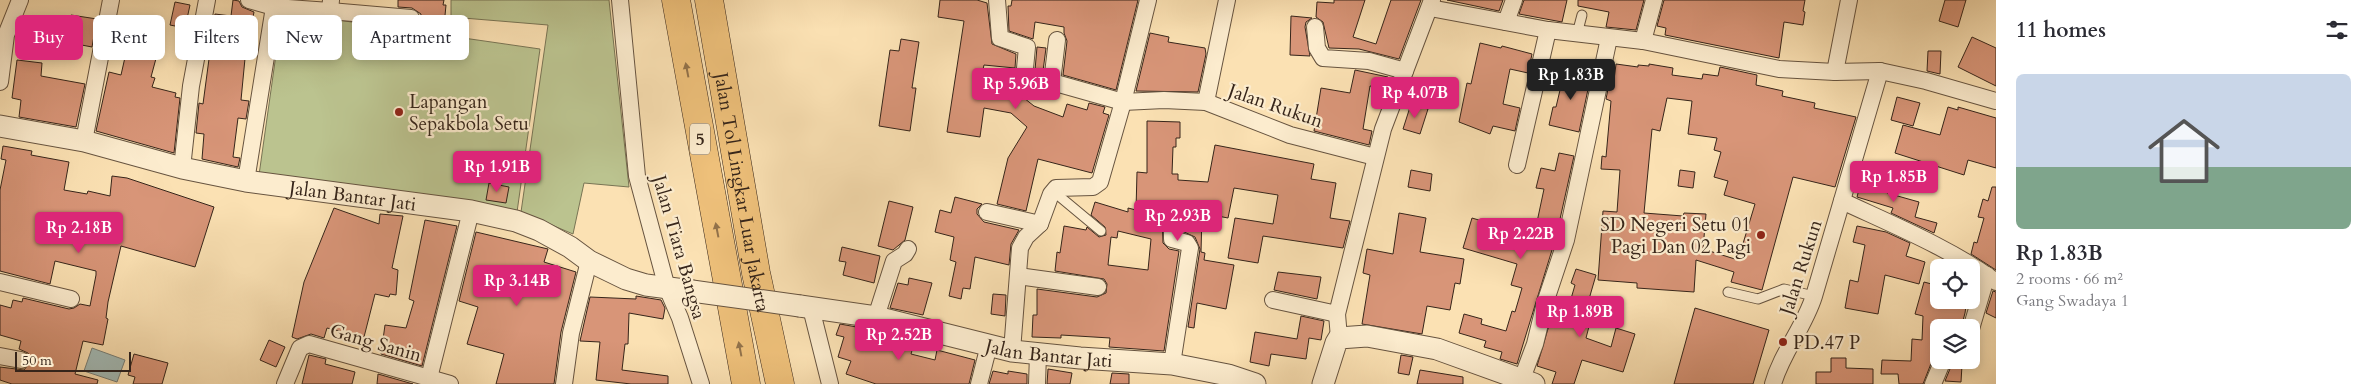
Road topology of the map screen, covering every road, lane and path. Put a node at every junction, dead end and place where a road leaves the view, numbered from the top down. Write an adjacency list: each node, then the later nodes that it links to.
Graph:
1 (20, 0): 31 (street)
2 (111, 0): 37 (street)
3 (207, 0): 40 (street)
4 (250, 0): 16 (street)
5 (620, 0): 55 (street, Jalan Tiara Bangsa)
6 (676, 0): 79 (highway, Jalan Tol Lingkar Luar Jakarta / 5, one-way to 6)
7 (709, 0): 64 (highway, Jalan Tol Lingkar Luar Jakarta / 5)
8 (997, 0): 30 (street)
9 (1148, 0): 34 (street)
10 (1227, 0): 35 (street)
11 (1514, 0): 19 (street)
12 (1654, 0): 25 (street)
13 (1849, 0): 28 (street)
14 (1431, 4): 19 (street); 26 (street)
15 (330, 5): 16 (street); 17 (street)
16 (274, 7): 41 (street)
17 (393, 15)
18 (1582, 15): 22 (lane)
19 (1506, 22): 21 (street)
20 (1315, 27): 26 (street)
21 (1548, 30): 22 (street); 39 (street)
22 (1577, 34): 23 (street)
23 (1610, 38): 25 (street); 74 (street)
24 (1057, 40): 32 (street)
25 (1643, 41): 28 (street)
26 (1405, 71): 38 (street)
27 (1880, 71): 28 (street); 33 (street); 43 (street, Jalan Rukun)
28 (1835, 72)
29 (1000, 76): 30 (street, Jalan Rukun)
30 (1024, 79): 32 (street, Jalan Rukun)
31 (0, 82)
32 (1052, 82): 34 (street, Jalan Rukun)
33 (1996, 101)
34 (1123, 102): 35 (street, Jalan Rukun); 42 (street)
35 (1206, 102): 38 (street, Jalan Rukun)
36 (0, 126): 37 (street, Jalan Bantar Jati)
37 (84, 141): 40 (street, Jalan Bantar Jati)
38 (1375, 157): 61 (street)
39 (1517, 165)
40 (182, 168): 41 (street, Jalan Bantar Jati)
41 (246, 181): 44 (street, Jalan Bantar Jati)
42 (1053, 191): 47 (street); 48 (lane)
43 (1842, 202): 52 (street); 57 (street, Jalan Rukun)
44 (471, 211): 50 (street, Jalan Bantar Jati); 73 (street, Gang Sanin)
45 (987, 212): 47 (street)
46 (1172, 215): 71 (street)
47 (1040, 224): 51 (street)
48 (1101, 231)
49 (908, 249): 62 (street)
50 (589, 261): 55 (street, Jalan Bantar Jati); 77 (street)
51 (1018, 276): 54 (street); 67 (street)
52 (1992, 279): 63 (street)
53 (0, 282): 58 (street)
54 (1098, 287)
55 (667, 288): 60 (street, Jalan Bantar Jati, bridge); 78 (street, Jalan Tiara Bangsa)
56 (1728, 292): 57 (lane)
57 (1814, 296): 87 (street, Jalan Rukun)
58 (71, 298)
59 (1273, 300): 61 (street)
60 (805, 307): 62 (street, Jalan Bantar Jati); 82 (street)
61 (1337, 314): 65 (street)
62 (876, 317): 66 (street, Jalan Bantar Jati)
63 (1975, 319)
64 (768, 331): 80 (highway, Jalan Tol Lingkar Luar Jakarta / 5); 81 (highway)
65 (1339, 338): 74 (street); 86 (street)
66 (989, 345): 67 (street, Jalan Bantar Jati); 83 (street)
67 (1012, 351): 68 (street, Jalan Bantar Jati)
68 (1038, 354): 71 (street, Jalan Bantar Jati); 84 (street)
69 (0, 356): 70 (street)
70 (21, 360)
71 (1172, 364): 85 (street, Jalan Bantar Jati)
72 (1939, 369): 88 (street)
73 (429, 378): 75 (street, Gang Sanin); 76 (street)
74 (1525, 383)
75 (285, 384)
76 (450, 384)
77 (564, 384)
78 (701, 384)
79 (746, 384)
80 (780, 384)
81 (785, 384)
82 (830, 384)
83 (979, 384)
84 (1037, 384)
85 (1255, 384)
86 (1323, 384)
87 (1773, 384)
88 (1933, 384)

